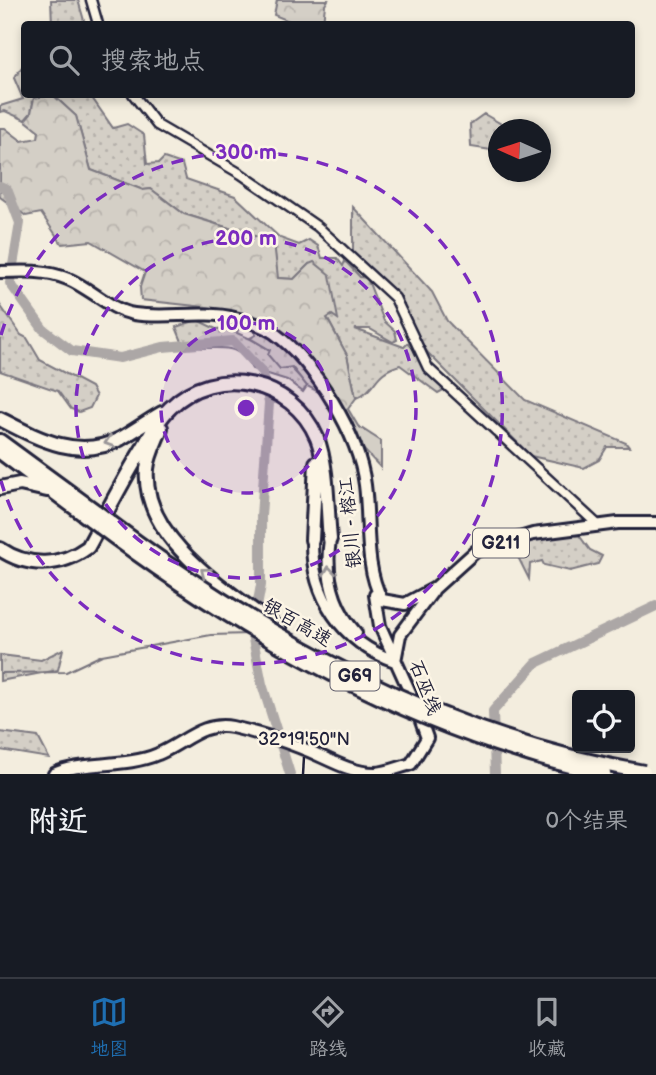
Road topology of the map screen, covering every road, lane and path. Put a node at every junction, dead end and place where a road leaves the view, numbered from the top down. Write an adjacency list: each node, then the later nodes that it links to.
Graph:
1 (91, 0): 2 (street)
2 (97, 21)
3 (136, 98): 15 (street)
4 (0, 272): 20 (highway, 银川 - 榕江)
5 (237, 385): 6 (highway); 7 (highway); 9 (highway)
6 (279, 398): 16 (highway); 17 (highway)
7 (168, 409): 8 (highway, one-way to 8); 18 (highway)
8 (0, 419)
9 (162, 425): 19 (highway); 22 (highway, one-way to 9, bridge)
10 (0, 440): 13 (highway, 银百高速 / G69)
11 (0, 452): 13 (highway, 银百高速 / G69)
12 (0, 488): 13 (highway)
13 (94, 516): 22 (highway, 银百高速 / G69, bridge); 26 (highway, 银百高速 / G69, bridge)
14 (656, 523): 15 (highway, 银川 - 榕江 / G211)
15 (598, 525): 21 (highway, 银川 - 榕江 / G211)
16 (330, 539): 23 (highway, one-way to 16)
17 (312, 540): 23 (highway)
18 (0, 549)
19 (0, 555)
20 (374, 585): 21 (highway, 银川 - 榕江 / G211); 23 (highway)
21 (435, 589): 23 (highway, 石巫线)
22 (298, 644): 24 (highway, 银百高速 / G69, bridge)
23 (395, 661): 25 (highway, 石巫线)
24 (649, 773)
25 (54, 774)
26 (604, 774)

